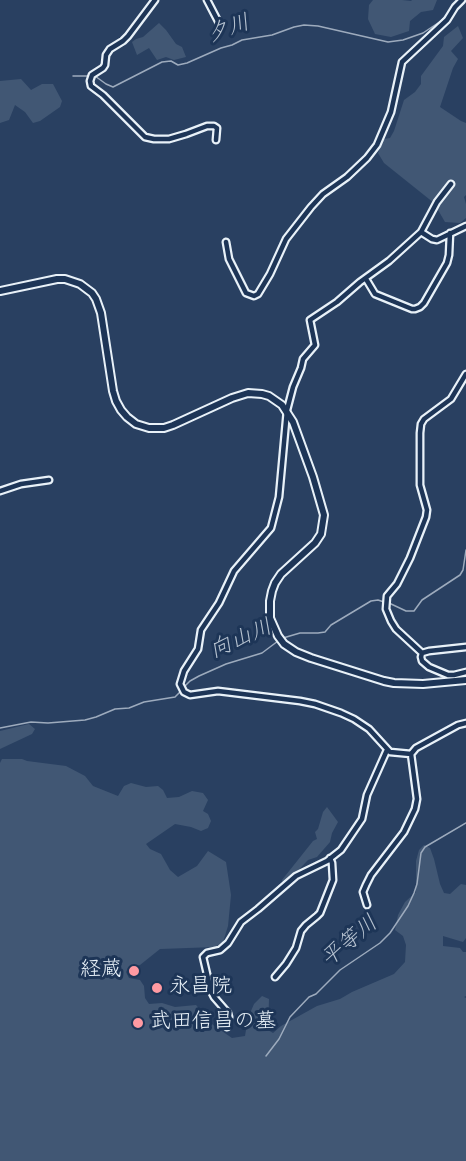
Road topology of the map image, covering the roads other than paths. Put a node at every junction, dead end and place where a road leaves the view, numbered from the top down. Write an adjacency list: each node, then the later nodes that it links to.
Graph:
1 (155, 0): 5 (street)
2 (207, 0): 4 (street)
3 (462, 0): 10 (street)
4 (219, 23)
5 (216, 140)
6 (451, 184): 8 (street)
7 (466, 226): 9 (street)
8 (421, 232): 9 (street); 11 (street)
9 (450, 233): 11 (street)
10 (226, 242)
11 (366, 279): 14 (street)
12 (0, 291): 14 (street)
13 (466, 374): 18 (street)
14 (287, 410): 20 (street); 22 (street)
15 (49, 480): 16 (street)
16 (0, 491)
17 (466, 647): 18 (street)
18 (422, 653): 19 (street)
19 (466, 672)
20 (466, 680)
21 (466, 723): 23 (street)
22 (387, 750): 23 (street); 24 (street)
23 (411, 754): 25 (street)
24 (330, 858): 26 (street); 27 (street)
25 (367, 904)
26 (275, 977)
27 (227, 1027)

